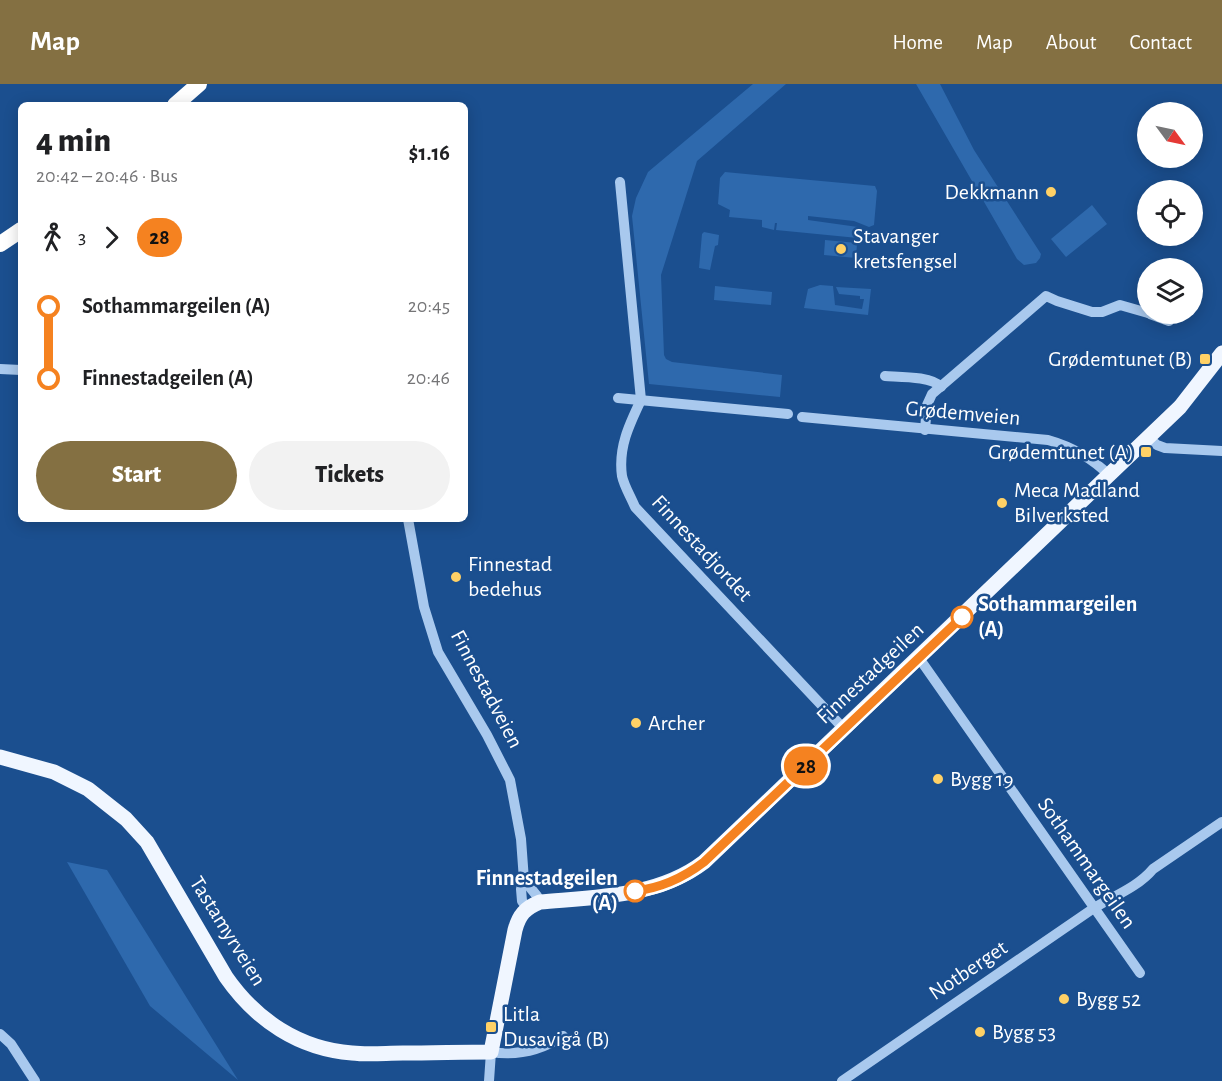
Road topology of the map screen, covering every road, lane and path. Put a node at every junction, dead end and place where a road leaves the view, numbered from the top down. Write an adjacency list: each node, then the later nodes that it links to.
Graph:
1 (199, 84): 2 (highway)
2 (178, 102)
3 (620, 182): 14 (street)
4 (18, 233): 5 (highway)
5 (0, 244)
6 (1137, 310): 12 (street)
7 (1222, 348): 18 (main road, Finnestadgeilen)
8 (1222, 352): 18 (main road, Finnestadgeilen)
9 (0, 369): 10 (street)
10 (18, 370)
11 (885, 376): 12 (street)
12 (941, 387): 17 (street)
13 (618, 398): 14 (street)
14 (641, 400): 15 (street); 23 (street, Finnestadjordet)
15 (788, 414)
16 (802, 417): 17 (street, Grødemveien)
17 (925, 429): 20 (street, Grødemveien)
18 (1149, 438): 19 (street); 20 (main road, Finnestadgeilen)
19 (1222, 451)
20 (1110, 476): 22 (main road, Finnestadgeilen)
21 (409, 522): 26 (street, Finnestadveien)
22 (919, 658): 23 (main road, Finnestadgeilen); 27 (street, Sothammargeilen)
23 (844, 729): 26 (main road, Finnestadgeilen)
24 (0, 757): 31 (main road, Tastamyrveien)
25 (1222, 822): 27 (street, Notberget)
26 (533, 905): 31 (main road)
27 (1094, 908): 28 (street, Sothammargeilen); 32 (street, Notberget)
28 (1140, 973)
29 (0, 1034): 33 (street)
30 (562, 1035): 31 (street)
31 (491, 1052): 34 (street)
32 (844, 1079)
33 (35, 1081)
34 (489, 1081)

